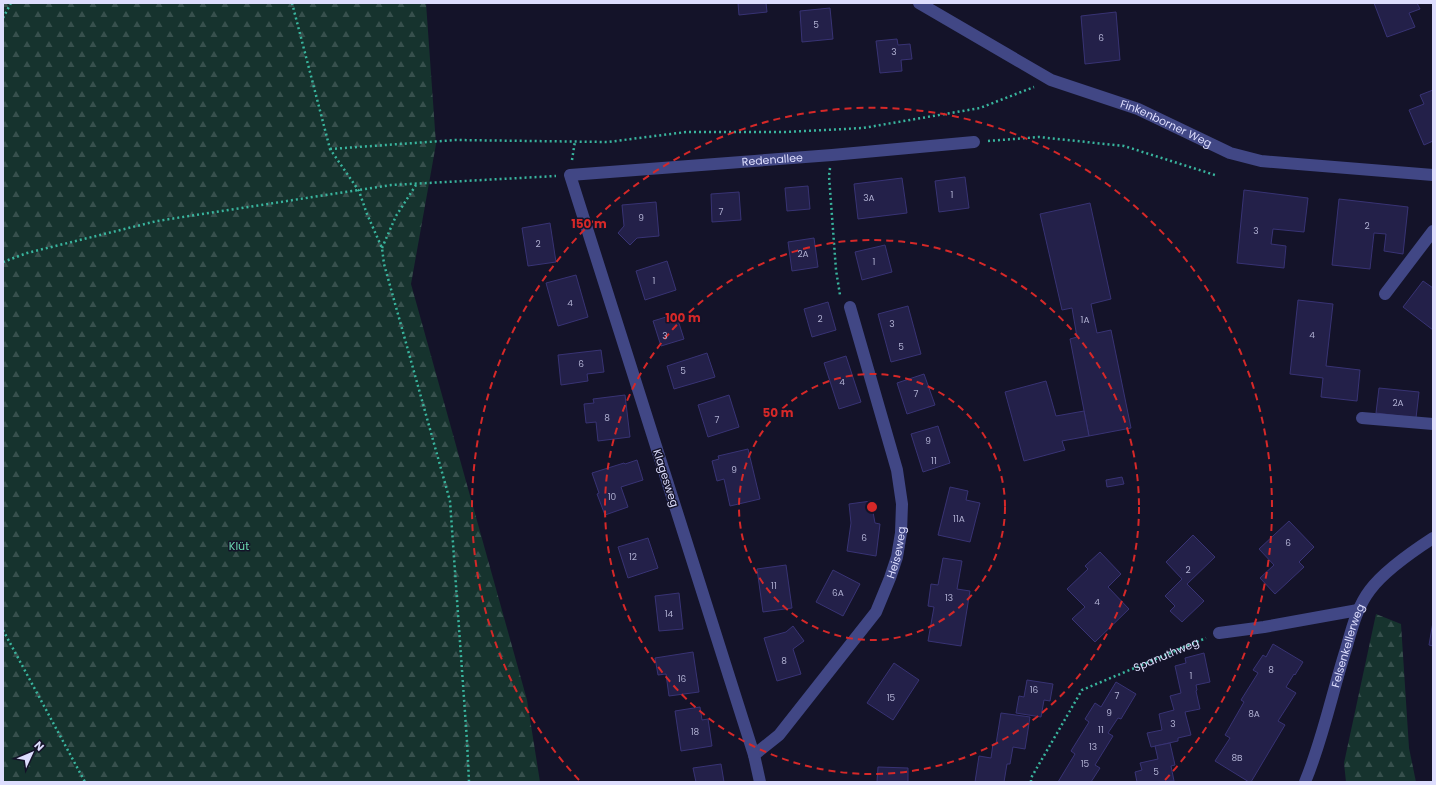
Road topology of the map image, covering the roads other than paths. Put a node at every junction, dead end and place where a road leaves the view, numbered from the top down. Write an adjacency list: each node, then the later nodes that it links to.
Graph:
1 (919, 3): 4 (street, Finkenborner Weg)
2 (974, 142): 3 (street, Redenallee)
3 (570, 175): 13 (street, Klagesweg)
4 (1433, 175)
5 (1433, 231): 6 (street)
6 (1385, 294)
7 (850, 307): 13 (street, Heiseweg)
8 (1362, 418): 9 (street)
9 (1433, 424)
10 (1433, 538): 11 (street, Felsenkellerweg)
11 (1358, 610): 12 (street); 15 (street, Felsenkellerweg)
12 (1219, 632)
13 (754, 755): 14 (street, Klagesweg)
14 (760, 782)
15 (1305, 782)

